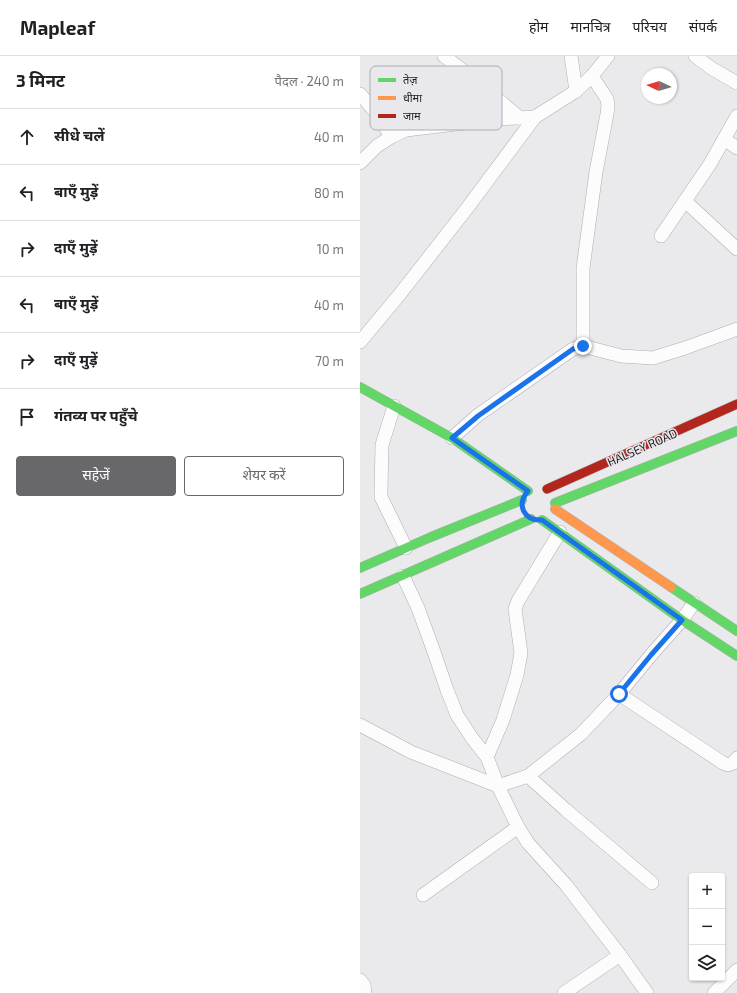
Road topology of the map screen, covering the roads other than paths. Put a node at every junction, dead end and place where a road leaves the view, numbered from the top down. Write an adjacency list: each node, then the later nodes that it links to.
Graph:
1 (446, 56): 5 (street)
2 (571, 56): 8 (street)
3 (608, 56): 6 (street)
4 (696, 56): 7 (street)
5 (458, 66)
6 (592, 76): 8 (street); 27 (street)
7 (737, 83)
8 (576, 91): 13 (street)
9 (360, 94): 11 (street)
10 (502, 103): 14 (street)
11 (370, 106)
12 (737, 116): 19 (street)
13 (535, 117): 14 (street); 26 (street)
14 (520, 118): 15 (street)
15 (502, 119)
16 (387, 130): 18 (street)
17 (406, 130): 18 (street)
18 (391, 136): 21 (street)
19 (724, 139): 20 (street); 22 (street)
20 (737, 148)
21 (360, 163)
22 (685, 201): 23 (street); 24 (street)
23 (661, 236)
24 (737, 249)
25 (737, 329): 27 (street)
26 (360, 342)
27 (583, 346): 32 (street)
28 (360, 387): 30 (street)
29 (737, 404): 33 (street, HALSEY ROAD)
30 (394, 406): 32 (street); 40 (street)
31 (736, 429): 36 (street)
32 (452, 438): 34 (street)
33 (547, 489): 34 (street); 36 (street)
34 (528, 491): 35 (street)
35 (522, 500): 37 (street); 40 (street)
36 (555, 506): 38 (street); 44 (street)
37 (531, 519): 38 (street); 42 (street)
38 (542, 520): 39 (street)
39 (560, 532): 45 (street); 50 (street)
40 (406, 548): 41 (street)
41 (360, 568)
42 (403, 576): 43 (street); 50 (street)
43 (360, 594)
44 (694, 603): 45 (street); 46 (street)
45 (682, 620): 46 (street); 48 (street)
46 (732, 638): 47 (street)
47 (737, 656)
48 (619, 694): 51 (street); 52 (street)
49 (360, 725): 53 (street)
50 (487, 757): 53 (street)
51 (737, 758)
52 (528, 776): 53 (street); 55 (street)
53 (498, 786): 54 (street)
54 (518, 826): 56 (street); 57 (street)
55 (652, 883)
56 (423, 895)
57 (620, 955): 61 (street); 62 (street)
58 (737, 970): 63 (street)
59 (360, 980): 60 (street)
60 (365, 993)
61 (564, 993)
62 (647, 993)
63 (714, 993)

